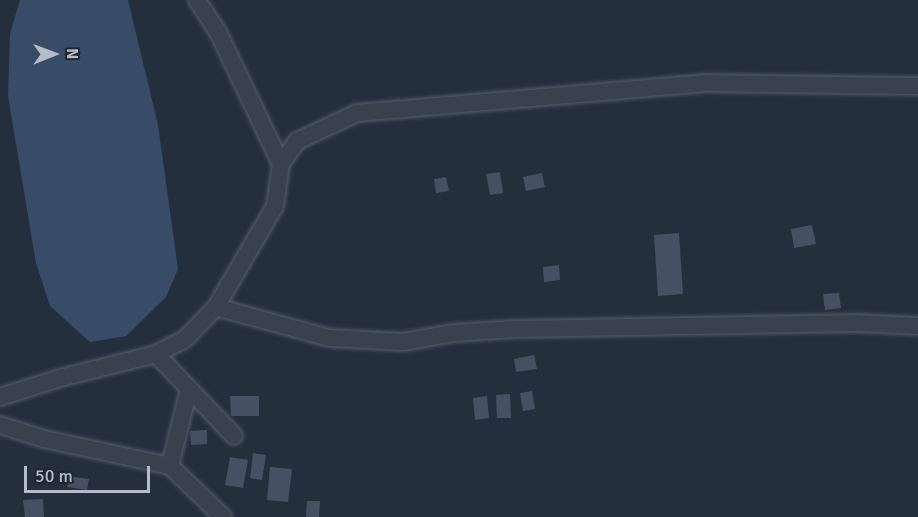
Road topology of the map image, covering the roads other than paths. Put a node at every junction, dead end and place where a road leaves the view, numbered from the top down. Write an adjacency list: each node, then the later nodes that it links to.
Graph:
1 (197, 0): 3 (street)
2 (918, 86): 3 (street)
3 (281, 164): 4 (street)
4 (216, 307): 5 (street); 6 (street)
5 (918, 326)
6 (156, 354): 7 (street); 8 (street)
7 (189, 389): 10 (street); 11 (street)
8 (0, 397)
9 (0, 424): 11 (street)
10 (234, 436)
11 (170, 466): 12 (street)
12 (223, 517)

